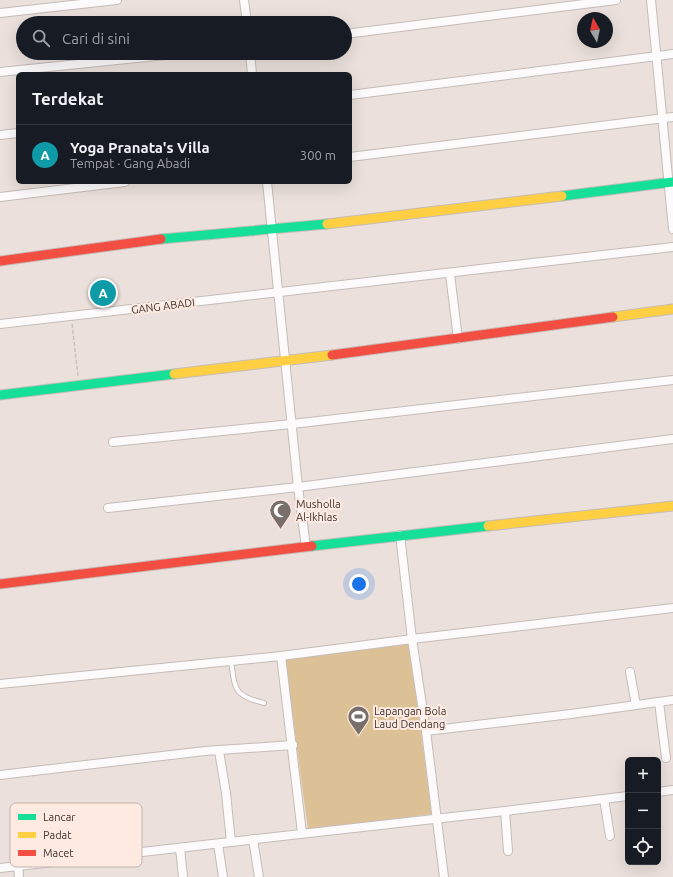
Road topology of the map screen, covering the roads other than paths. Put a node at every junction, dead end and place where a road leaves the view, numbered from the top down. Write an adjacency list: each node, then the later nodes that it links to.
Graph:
1 (117, 0): 5 (street)
2 (244, 0): 6 (street)
3 (616, 0): 7 (street)
4 (651, 0): 9 (street)
5 (0, 13)
6 (246, 16)
7 (352, 33)
8 (673, 54): 9 (street)
9 (657, 56): 14 (street); 16 (street)
10 (117, 60): 12 (street)
11 (251, 60): 13 (street)
12 (0, 72)
13 (252, 72)
14 (352, 95)
15 (673, 117): 16 (street)
16 (663, 118): 19 (street); 20 (street)
17 (16, 133): 18 (street)
18 (0, 135)
19 (352, 157)
20 (671, 182): 24 (street); 25 (street)
21 (108, 184): 23 (street)
22 (267, 184): 25 (street)
23 (0, 197)
24 (673, 229)
25 (271, 230): 27 (street); 29 (street)
26 (673, 247): 28 (street, GANG ABADI)
27 (0, 262)
28 (450, 274): 29 (street, GANG ABADI); 32 (street)
29 (278, 292): 31 (street, GANG ABADI); 33 (street)
30 (673, 309): 32 (street)
31 (0, 324)
32 (458, 339): 33 (street)
33 (286, 361): 35 (street); 36 (street)
34 (673, 380): 36 (street)
35 (0, 395)
36 (292, 424): 38 (street); 39 (street)
37 (673, 439): 39 (street)
38 (113, 442)
39 (298, 487): 41 (street); 43 (street)
40 (673, 506): 42 (street)
41 (108, 508)
42 (400, 536): 43 (street); 46 (street)
43 (306, 547): 44 (street)
44 (0, 584)
45 (673, 608): 46 (street)
46 (412, 639): 47 (street); 55 (street)
47 (281, 656): 48 (street); 56 (street)
48 (231, 661): 50 (street); 53 (lane)
49 (630, 672): 54 (street)
50 (0, 684)
51 (673, 700): 52 (street)
52 (660, 702): 54 (street); 58 (street)
53 (264, 703)
54 (636, 705): 55 (street)
55 (426, 731): 65 (street)
56 (293, 745): 57 (street); 66 (street)
57 (219, 751): 59 (street); 69 (street)
58 (666, 758)
59 (0, 775)
60 (673, 790): 61 (street)
61 (661, 792)
62 (625, 796): 63 (street)
63 (604, 799): 64 (street); 67 (street)
64 (505, 811): 65 (street); 72 (street)
65 (437, 819): 66 (street); 81 (street)
66 (302, 833): 68 (street)
67 (610, 836)
68 (254, 839): 69 (street); 80 (street)
69 (231, 842): 70 (street)
70 (218, 844): 71 (street); 79 (street)
71 (180, 848): 73 (street); 78 (street)
72 (508, 851)
73 (142, 852)
74 (10, 867): 76 (street)
75 (18, 867): 77 (street)
76 (0, 868)
77 (19, 877)
78 (183, 877)
79 (223, 877)
80 (259, 877)
81 (444, 877)

